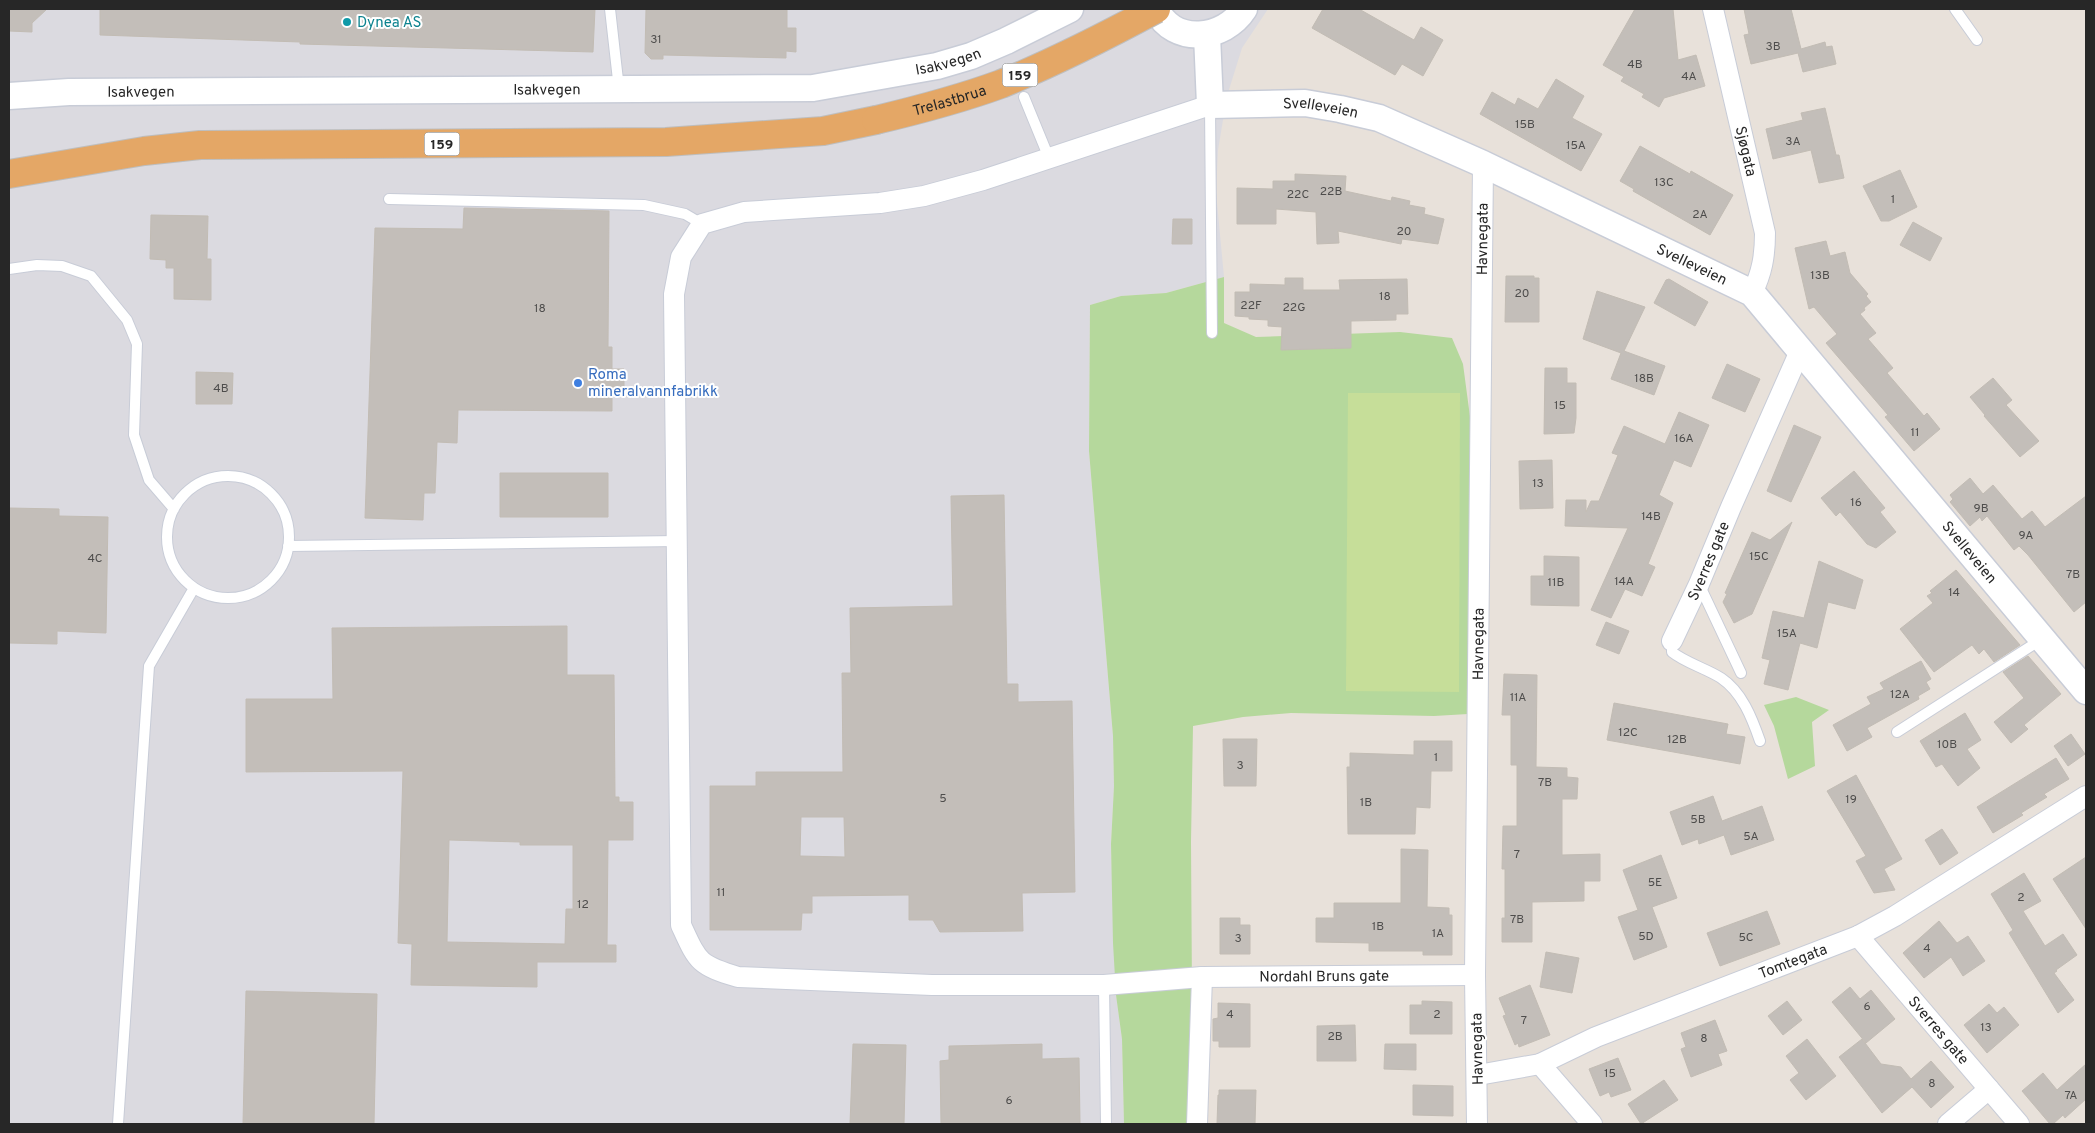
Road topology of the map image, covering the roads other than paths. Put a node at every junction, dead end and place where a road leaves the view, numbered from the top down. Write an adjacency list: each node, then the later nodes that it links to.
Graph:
1 (610, 9): 9 (lane)
2 (1070, 9): 9 (street, Isakvegen)
3 (1156, 9): 7 (street); 15 (highway, Trelastbrua / 159, bridge)
4 (1244, 9): 7 (street)
5 (1713, 9): 19 (street, Sjøgata)
6 (1955, 9): 8 (lane)
7 (1207, 35): 12 (street)
8 (1977, 40)
9 (620, 89): 10 (street, Isakvegen)
10 (9, 96)
11 (1024, 97): 13 (lane)
12 (1210, 105): 13 (street); 14 (street, Svelleveien); 20 (lane)
13 (1049, 158): 17 (street)
14 (1483, 164): 19 (street, Svelleveien); 35 (street, Havnegata)
15 (9, 174)
16 (389, 199): 17 (lane)
17 (702, 224): 23 (street, Nordahl Bruns gate)
18 (9, 269): 22 (lane)
19 (1752, 293): 21 (street, Svelleveien)
20 (1212, 333)
21 (1800, 351): 25 (street, Sverres gate); 27 (street, Svelleveien)
22 (174, 509): 24 (lane); 26 (lane)
23 (678, 541): 24 (lane); 37 (street, Nordahl Bruns gate)
24 (288, 546): 26 (lane)
25 (1700, 584): 28 (street, Sverres gate); 29 (lane)
26 (194, 588): 41 (lane)
27 (2043, 638): 30 (street, Svelleveien); 31 (lane)
28 (1672, 641): 32 (lane, Sverres gate)
29 (1741, 673)
30 (2086, 691)
31 (1897, 732)
32 (1760, 741)
33 (2086, 796): 34 (street, Tomtegata)
34 (1858, 936): 38 (street, Tomtegata); 40 (street, Sverres gate)
35 (1475, 975): 36 (street, Nordahl Bruns gate); 39 (street, Havnegata)
36 (1202, 977): 37 (street, Nordahl Bruns gate); 43 (street)
37 (1104, 984): 42 (lane)
38 (1540, 1064): 39 (street, Tomtegata); 45 (street)
39 (1478, 1075): 44 (street, Havnegata)
40 (1989, 1089): 46 (street); 47 (street, Sverres gate)
41 (118, 1124)
42 (1106, 1124)
43 (1198, 1124)
44 (1477, 1124)
45 (1592, 1124)
46 (1948, 1124)
47 (2020, 1124)

